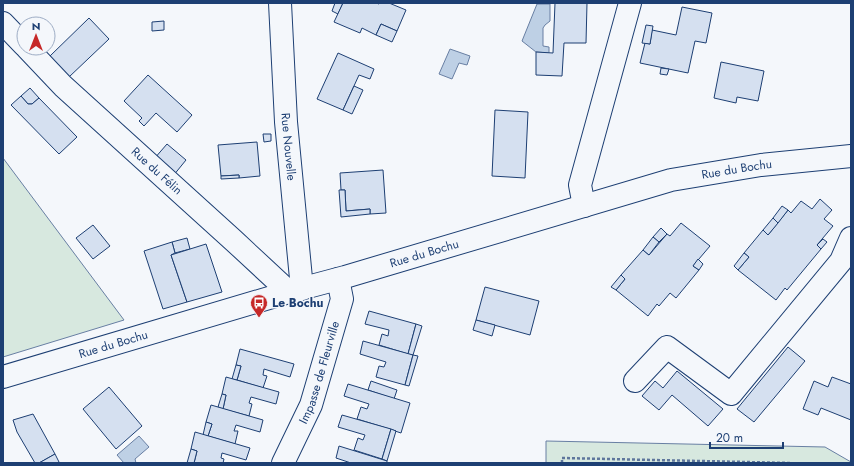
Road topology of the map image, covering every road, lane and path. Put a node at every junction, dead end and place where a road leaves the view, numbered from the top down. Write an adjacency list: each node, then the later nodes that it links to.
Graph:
1 (280, 3): 10 (street, Rue Nouvelle)
2 (630, 3): 7 (street)
3 (3, 23): 4 (street)
4 (16, 37)
5 (34, 56): 10 (street, Rue du Félin)
6 (851, 156): 7 (street, Rue du Bochu)
7 (584, 206): 9 (street, Rue du Bochu)
8 (851, 238): 12 (street)
9 (338, 279): 10 (street, Rue du Bochu); 20 (street, Impasse de Fleurville)
10 (296, 291): 11 (street, Rue du Bochu)
11 (3, 377)
12 (635, 382)
13 (590, 458): 14 (path); 21 (path); 22 (path)
14 (616, 459): 15 (path); 23 (path)
15 (640, 461): 16 (path)
16 (667, 462): 17 (path)
17 (695, 462): 18 (path)
18 (719, 462): 19 (path)
19 (745, 462): 24 (path)
20 (284, 463)
21 (562, 463)
22 (590, 463)
23 (616, 463)
24 (792, 463)

